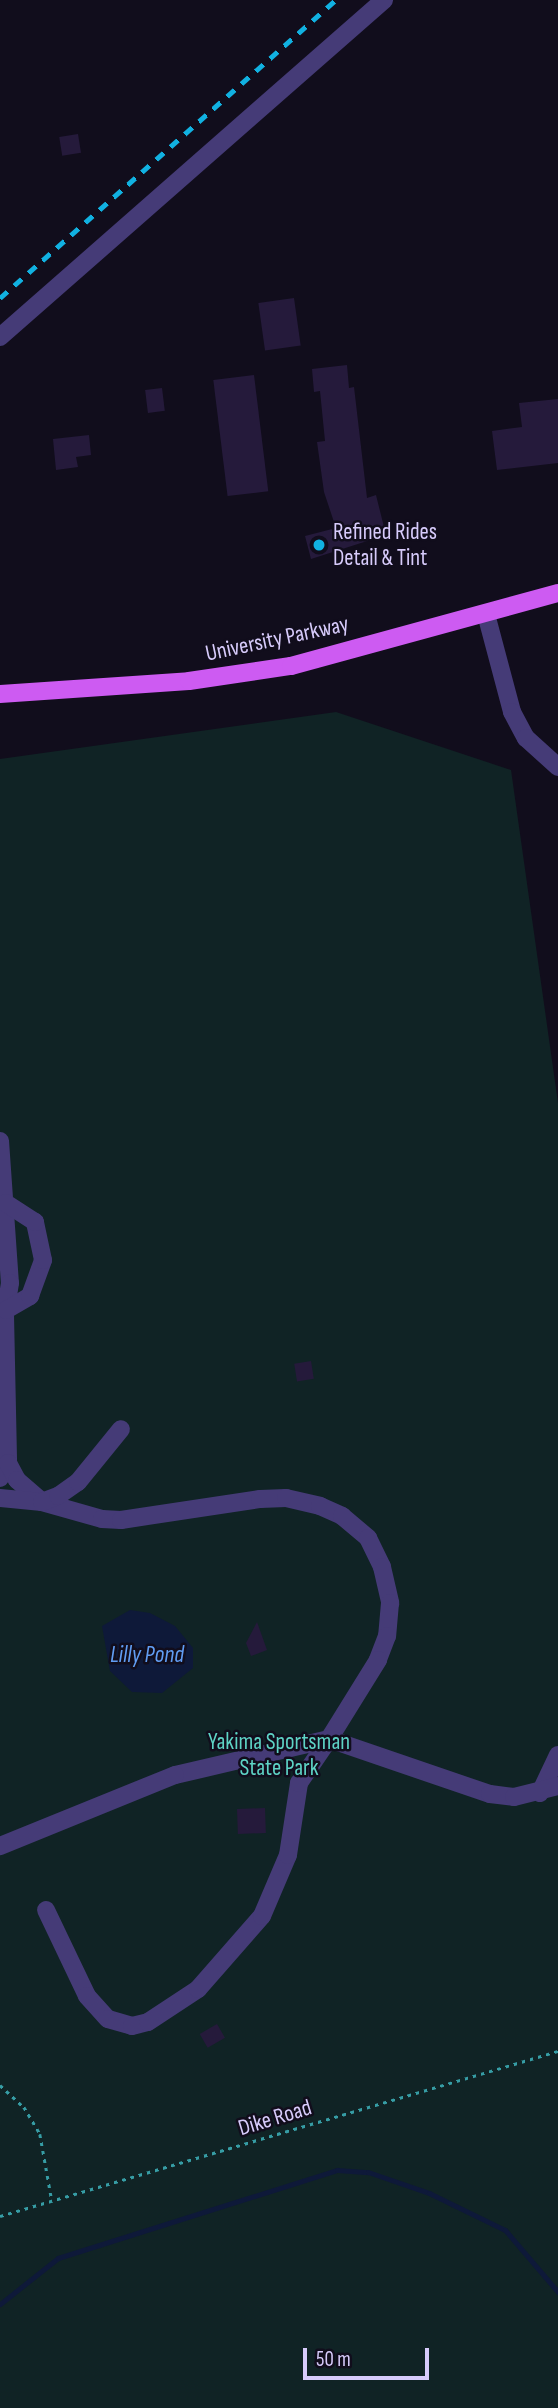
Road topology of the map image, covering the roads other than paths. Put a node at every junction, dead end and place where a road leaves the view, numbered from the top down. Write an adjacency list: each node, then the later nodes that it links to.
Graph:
1 (384, 0): 2 (street)
2 (0, 337)
3 (558, 593): 4 (main road, University Parkway)
4 (486, 614): 5 (main road, University Parkway); 6 (street)
5 (0, 694)
6 (558, 767)
7 (0, 1141): 8 (street)
8 (6, 1203): 9 (street); 10 (street)
9 (4, 1243): 10 (street)
10 (4, 1310): 12 (street)
11 (121, 1429): 14 (street)
12 (4, 1470): 14 (street)
13 (0, 1498): 14 (street)
14 (42, 1502): 15 (street)
15 (329, 1739): 18 (street); 19 (street); 20 (street)
16 (558, 1755): 18 (street)
17 (558, 1786): 18 (street)
18 (540, 1793)
19 (0, 1846)
20 (47, 1910)

